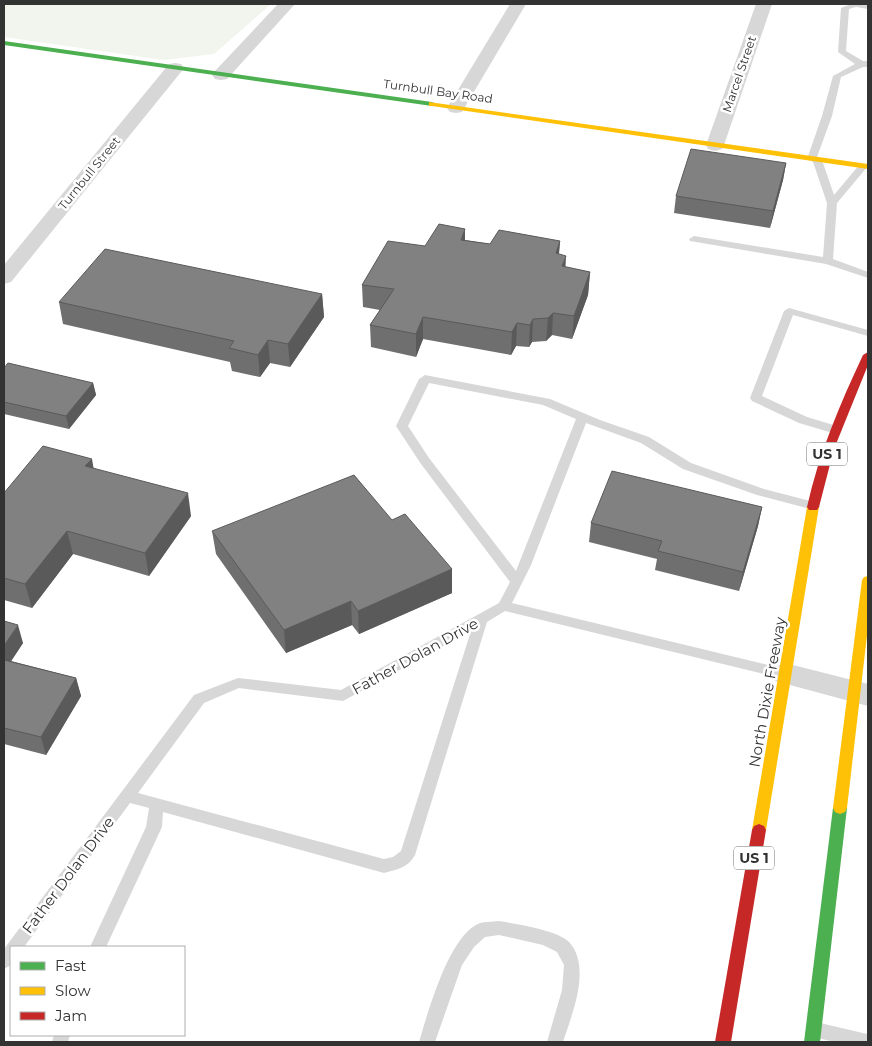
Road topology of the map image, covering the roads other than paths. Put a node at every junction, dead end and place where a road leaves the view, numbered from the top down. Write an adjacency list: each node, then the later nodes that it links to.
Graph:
1 (287, 4): 10 (street)
2 (518, 4): 11 (street)
3 (764, 4): 12 (street, Marcel Street)
4 (845, 6): 5 (lane); 7 (lane)
5 (868, 7)
6 (4, 43): 9 (main road, Turnbull Bay Road)
7 (839, 64): 8 (lane); 8 (lane); 13 (lane)
8 (864, 64)
9 (175, 68): 10 (main road, Turnbull Bay Road); 19 (street, Turnbull Street)
10 (221, 75): 11 (main road, Turnbull Bay Road)
11 (456, 108): 12 (main road, Turnbull Bay Road)
12 (715, 145): 13 (main road, Turnbull Bay Road)
13 (815, 160): 14 (main road, Turnbull Bay Road); 15 (lane)
14 (866, 167): 15 (lane)
15 (832, 204): 17 (lane)
16 (694, 239): 17 (lane)
17 (828, 261): 18 (lane)
18 (868, 275)
19 (4, 278)
20 (868, 333): 23 (lane)
21 (868, 355): 23 (main road, North Dixie Freeway / US 1)
22 (582, 417): 24 (lane); 26 (lane); 26 (lane)
23 (836, 430): 24 (main road, North Dixie Freeway / US 1)
24 (814, 506): 29 (main road, North Dixie Freeway / US 1)
25 (868, 580): 30 (main road)
26 (517, 582): 27 (lane)
27 (504, 606): 28 (lane, Father Dolan Drive); 29 (lane)
28 (481, 619): 31 (lane, Father Dolan Drive); 32 (lane)
29 (785, 674): 30 (street); 38 (main road, North Dixie Freeway / US 1)
30 (861, 693): 35 (main road)
31 (127, 796): 32 (lane); 33 (lane, Father Dolan Drive)
32 (157, 804): 34 (lane)
33 (16, 946)
34 (98, 946)
35 (812, 1036): 39 (lane)
36 (427, 1042): 37 (lane)
37 (555, 1042)
38 (723, 1042)
39 (867, 1042)

